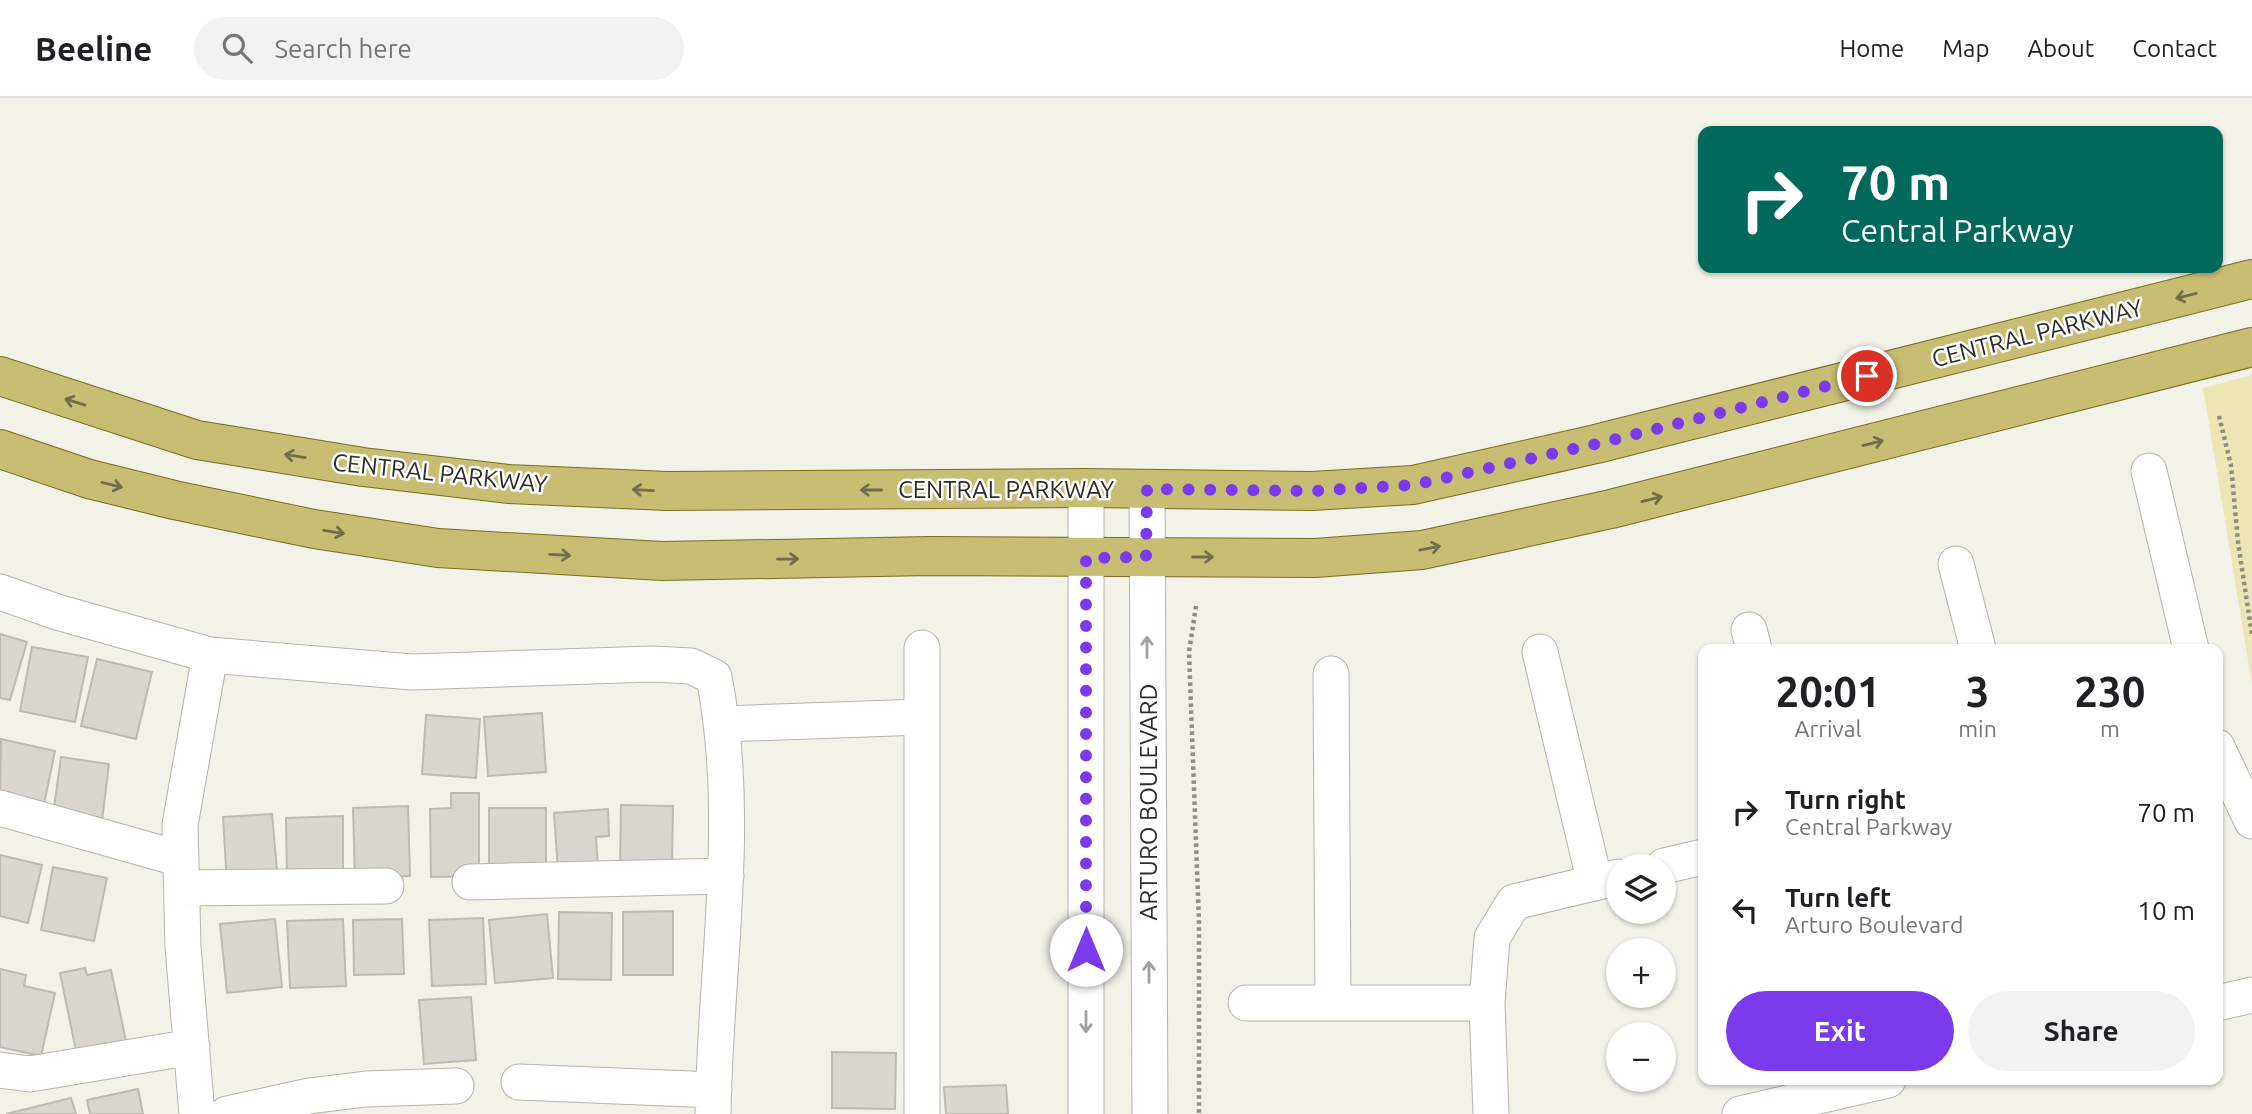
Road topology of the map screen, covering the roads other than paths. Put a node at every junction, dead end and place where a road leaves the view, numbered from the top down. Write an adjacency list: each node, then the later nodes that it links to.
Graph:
1 (2252, 279): 7 (main road, CENTRAL PARKWAY, one-way to 7)
2 (2252, 347): 8 (main road, one-way to 2)
3 (0, 376): 6 (main road, CENTRAL PARKWAY, one-way to 3)
4 (0, 449): 9 (main road, one-way to 9)
5 (2149, 471): 13 (street)
6 (1086, 488): 7 (main road, CENTRAL PARKWAY); 9 (street)
7 (1147, 489): 8 (street, ARTURO BOULEVARD)
8 (1146, 557): 9 (main road); 46 (street, ARTURO BOULEVARD, one-way to 8)
9 (1086, 558): 45 (street, one-way to 45)
10 (1956, 564): 12 (street)
11 (0, 592): 16 (street)
12 (1977, 644)
13 (2190, 644)
14 (922, 648): 18 (street)
15 (1540, 652): 27 (street)
16 (210, 655): 19 (street); 25 (street)
17 (1331, 674): 34 (street)
18 (922, 716): 19 (street); 44 (street)
19 (723, 724): 26 (street)
20 (2223, 760): 22 (street)
21 (0, 808): 25 (street)
22 (2252, 821)
23 (1698, 858): 24 (street)
24 (1676, 863)
25 (182, 874): 30 (street); 36 (street)
26 (726, 876): 29 (street); 41 (street)
27 (1606, 877)
28 (1606, 880): 35 (street)
29 (470, 882)
30 (386, 886)
31 (2252, 995): 32 (street)
32 (2223, 1002)
33 (1246, 1003): 34 (street)
34 (1333, 1003): 35 (street)
35 (1487, 1003): 47 (street)
36 (192, 1047): 37 (street); 42 (street)
37 (0, 1070)
38 (519, 1083): 41 (street)
39 (1866, 1085): 48 (street)
40 (456, 1086): 43 (street)
41 (714, 1102)
42 (197, 1114)
43 (227, 1114)
44 (922, 1114)
45 (1086, 1114)
46 (1150, 1114)
47 (1490, 1114)
48 (1740, 1114)

